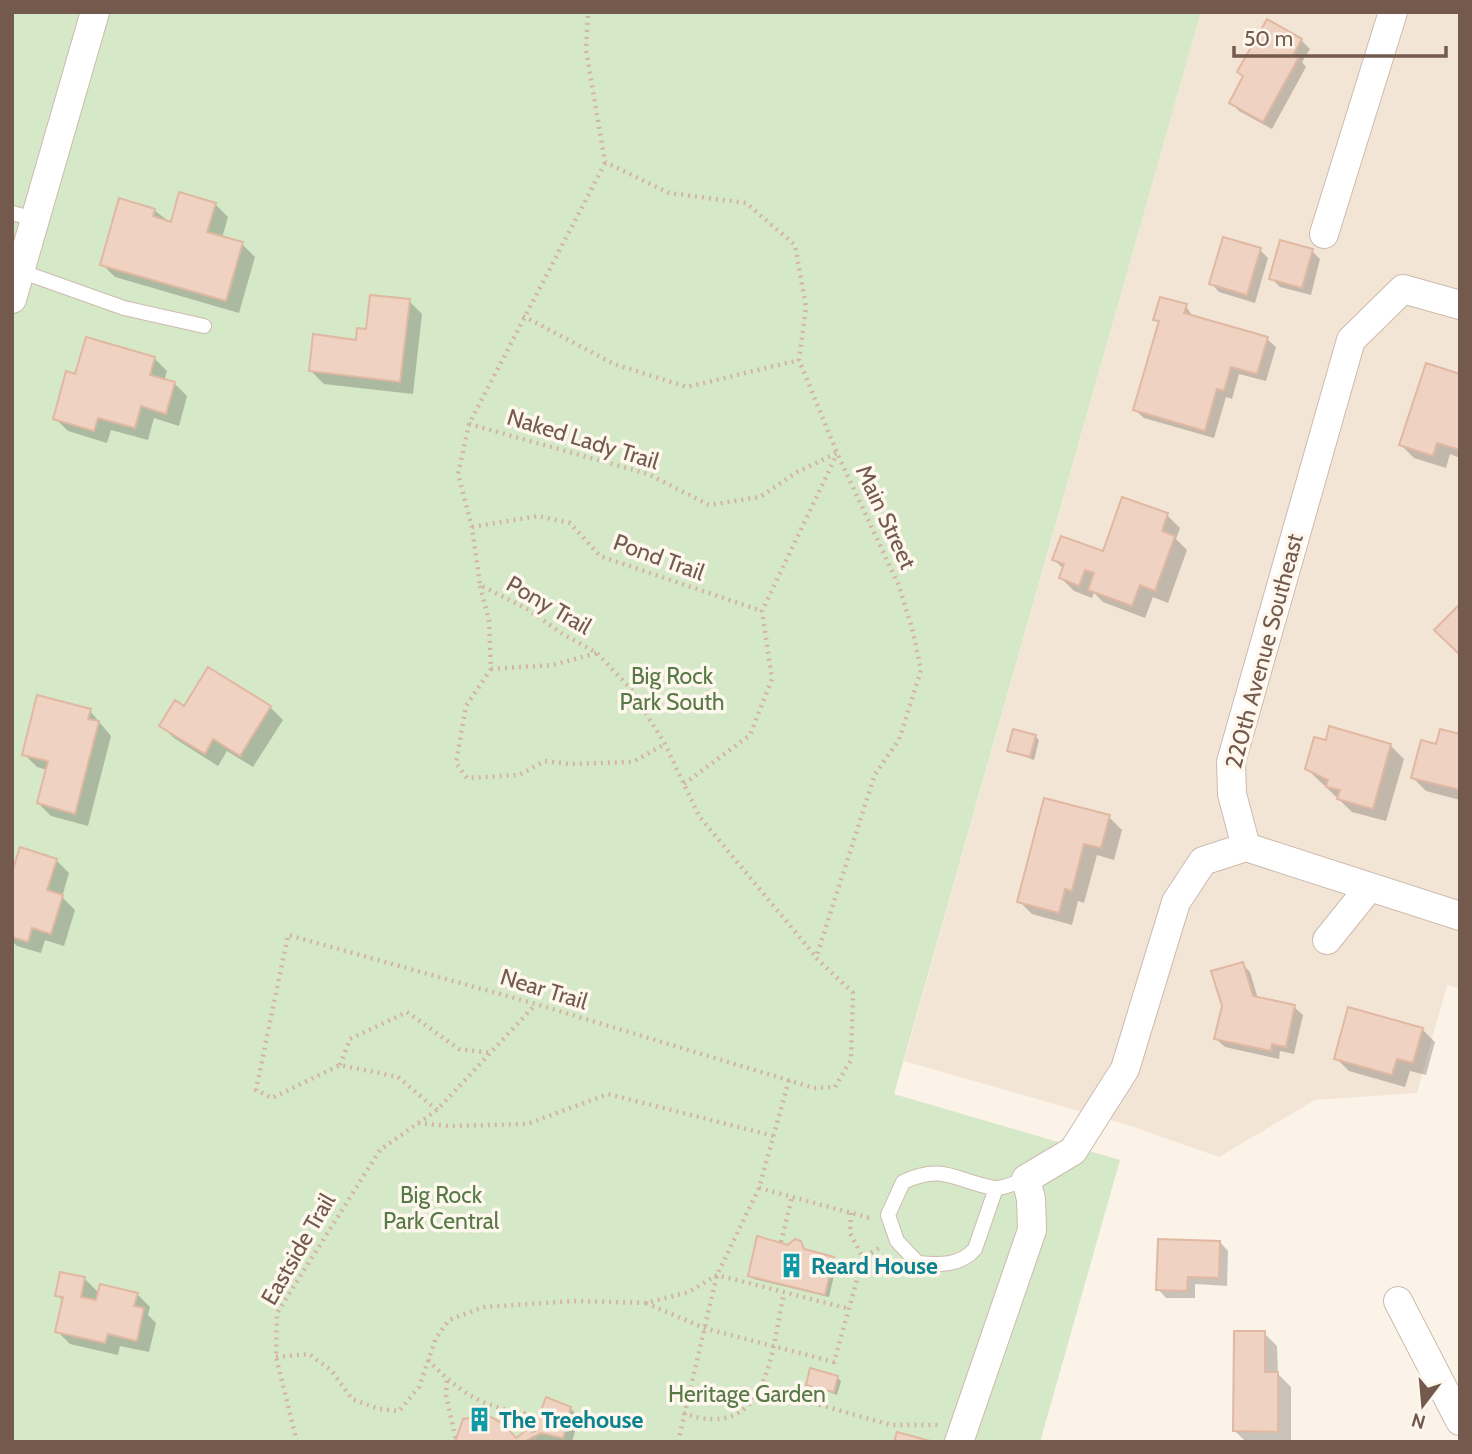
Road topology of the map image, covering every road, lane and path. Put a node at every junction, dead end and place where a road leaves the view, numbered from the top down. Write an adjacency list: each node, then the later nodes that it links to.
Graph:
1 (95, 12): 5 (street)
2 (588, 12): 4 (path)
3 (1393, 12): 6 (street)
4 (605, 163): 10 (path, Pony Trail); 12 (path, Main Street)
5 (24, 216): 7 (street)
6 (1324, 234)
7 (20, 271): 8 (street); 11 (lane)
8 (12, 299)
9 (1460, 305): 22 (street, 220th Avenue Southeast)
10 (523, 316): 12 (path); 13 (path, Pony Trail)
11 (204, 326)
12 (799, 360): 14 (path, Main Street)
13 (469, 424): 14 (path, Naked Lady Trail); 15 (path, Pony Trail)
14 (837, 453): 17 (path); 26 (path, Main Street)
15 (472, 527): 16 (path, Pony Trail); 17 (path, Pond Trail)
16 (480, 585): 18 (path, Pony Trail); 19 (path)
17 (762, 611): 21 (path)
18 (597, 653): 19 (path); 20 (path, Pony Trail)
19 (491, 670): 20 (path)
20 (665, 744): 21 (path, Pony Trail)
21 (684, 783): 26 (path, Pony Trail)
22 (1246, 847): 23 (street); 34 (street)
23 (1368, 889): 24 (street); 25 (street)
24 (1460, 916)
25 (1327, 940)
26 (816, 958): 30 (path)
27 (536, 1004): 28 (path, Eastside Trail); 29 (path, Near Trail); 30 (path, Near Trail)
28 (491, 1053): 29 (path); 31 (path, Eastside Trail)
29 (340, 1065): 31 (path)
30 (789, 1080): 33 (path)
31 (437, 1110): 32 (path, Eastside Trail)
32 (418, 1124): 33 (path); 50 (path, Eastside Trail)
33 (774, 1136): 35 (path)
34 (1026, 1180): 36 (lane); 56 (street)
35 (759, 1188): 37 (path); 43 (path)
36 (996, 1188): 39 (lane); 40 (lane)
37 (792, 1197): 38 (path); 41 (path)
38 (851, 1213): 39 (path); 42 (path)
39 (888, 1215): 40 (lane)
40 (897, 1241): 42 (path)
41 (781, 1242)
42 (863, 1258): 47 (path)
43 (717, 1275): 44 (path); 46 (path); 48 (path)
44 (784, 1293): 47 (path); 49 (path)
45 (1398, 1301): 55 (street)
46 (646, 1303): 48 (path); 51 (path)
47 (850, 1309): 49 (path)
48 (704, 1328): 49 (path); 54 (path)
49 (772, 1347): 54 (path)
50 (276, 1357): 51 (path); 57 (path, Eastside Trail)
51 (428, 1360): 52 (path)
52 (447, 1380): 58 (path); 59 (path)
53 (799, 1399): 56 (path)
54 (683, 1413): 60 (path)
55 (1460, 1421)
56 (961, 1433)
57 (297, 1442)
58 (459, 1442)
59 (531, 1442)
60 (678, 1442)

